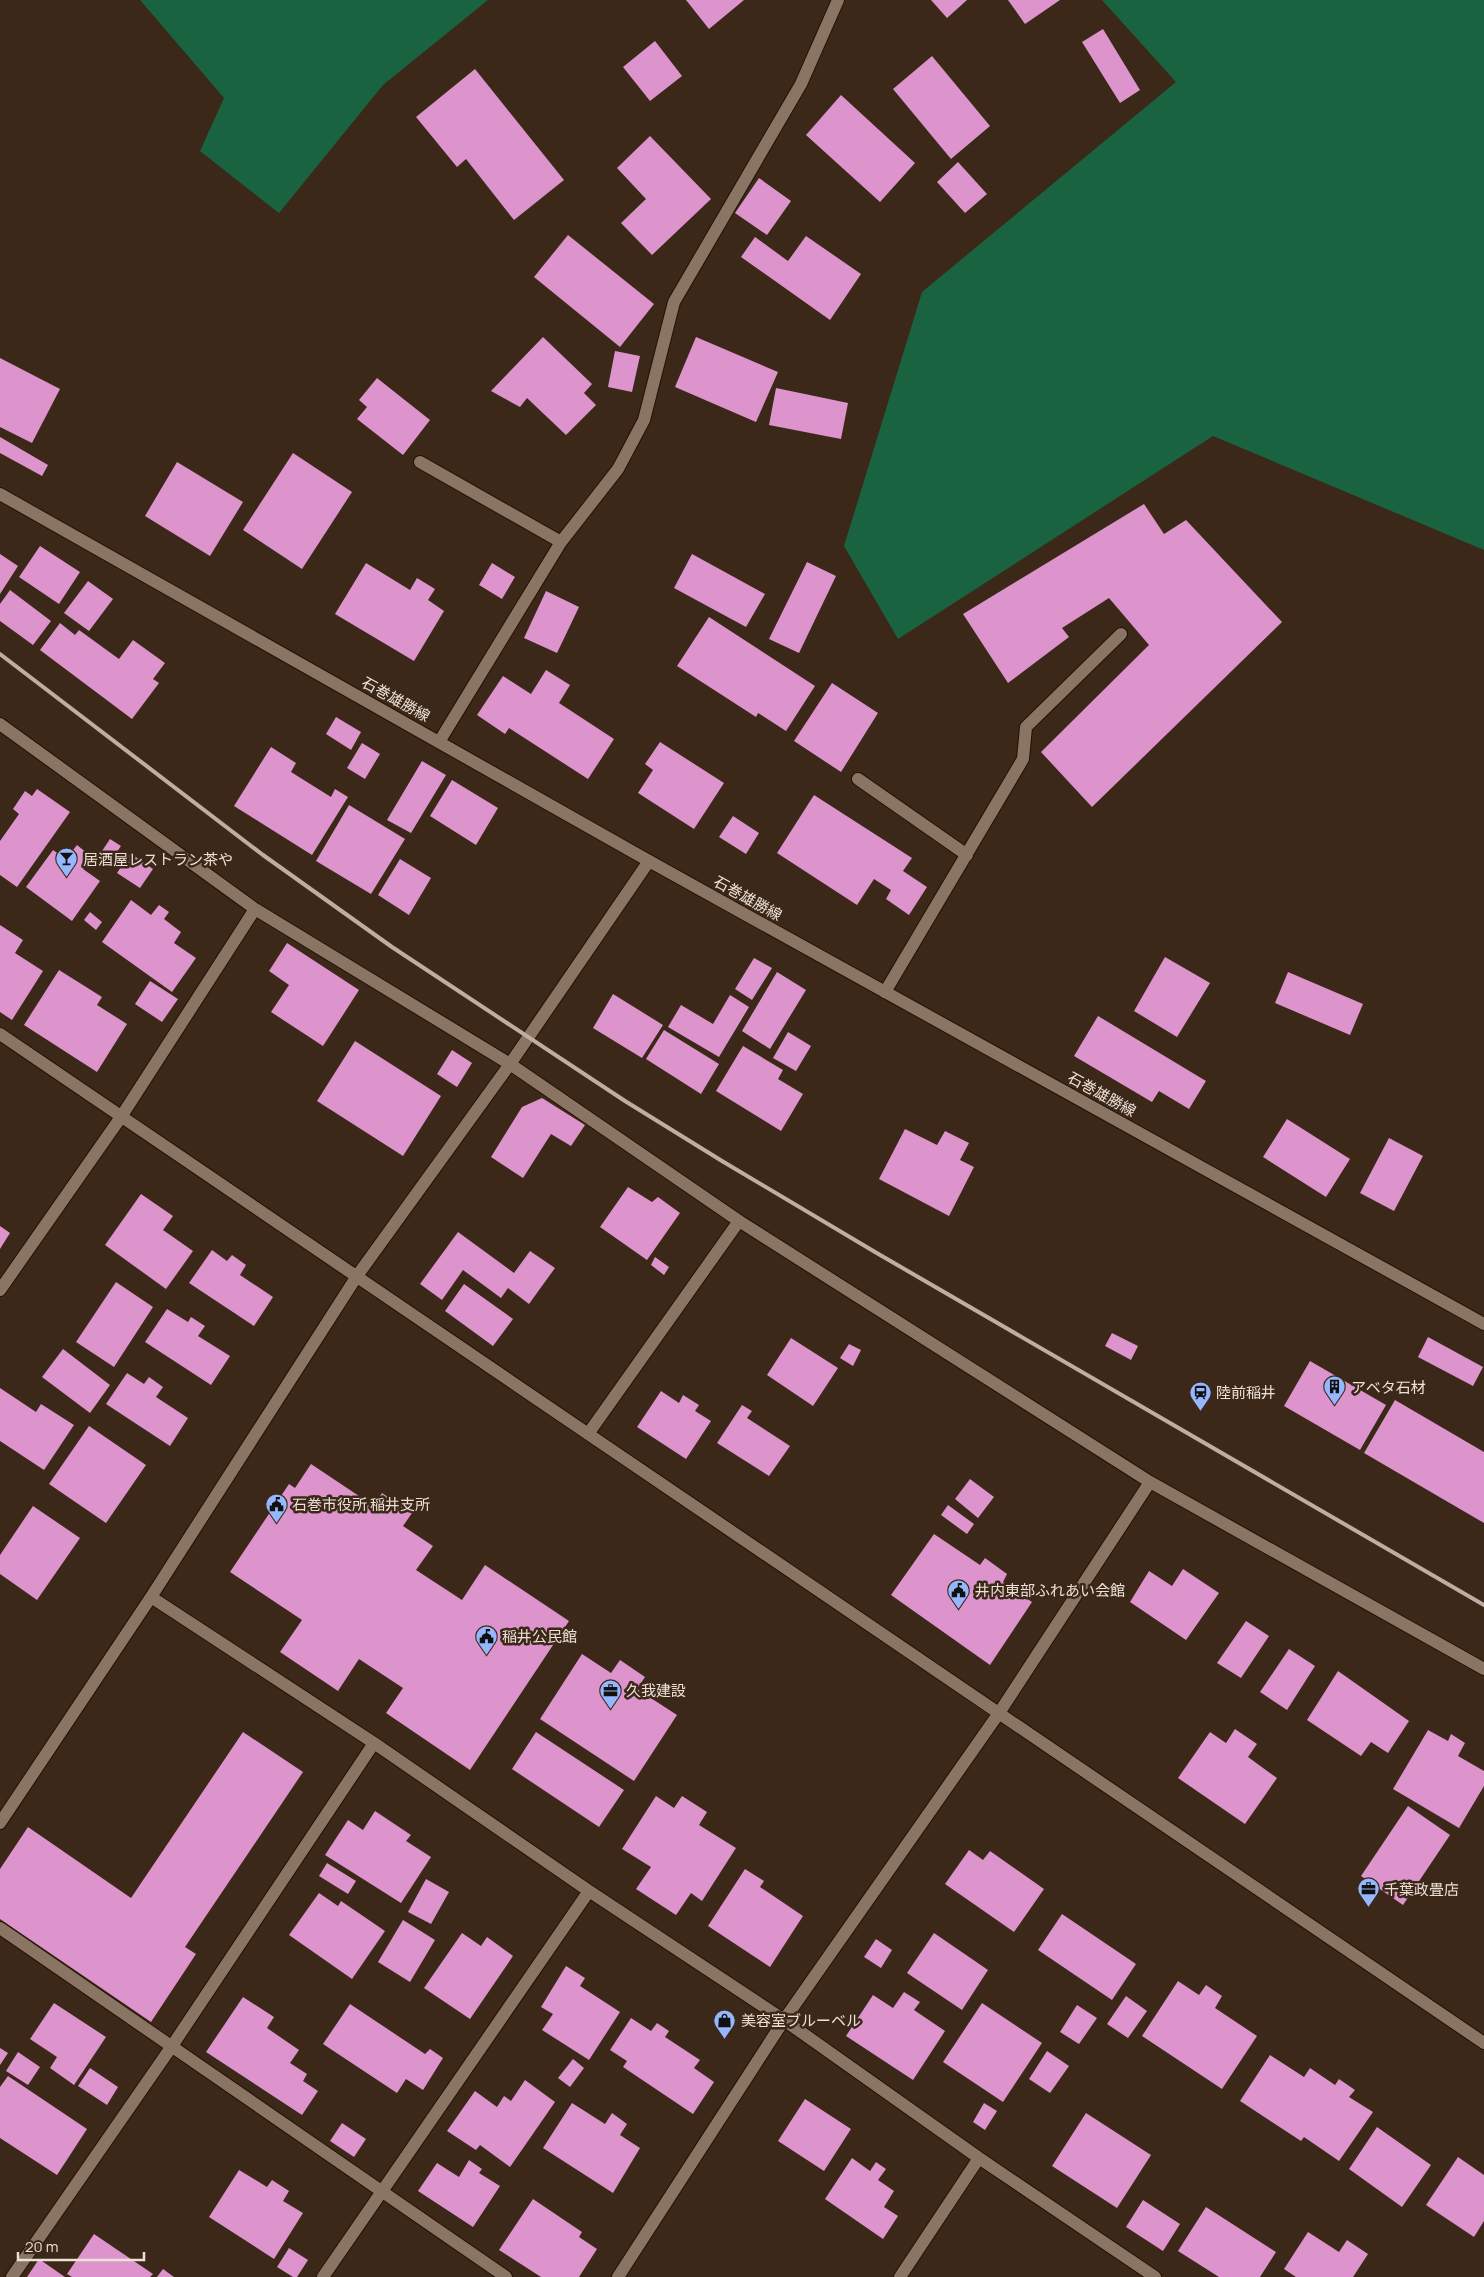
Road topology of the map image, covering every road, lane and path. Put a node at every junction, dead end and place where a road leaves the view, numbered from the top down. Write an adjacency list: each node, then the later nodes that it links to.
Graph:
1 (838, 0): 4 (street)
2 (420, 462): 4 (street)
3 (0, 494): 7 (street, 石巻雄勝線)
4 (561, 542): 7 (street)
5 (1121, 634): 9 (street)
6 (0, 724): 11 (street)
7 (439, 742): 10 (street, 石巻雄勝線)
8 (858, 779): 9 (street)
9 (966, 855): 12 (street)
10 (649, 861): 12 (street, 石巻雄勝線); 14 (street)
11 (255, 910): 14 (street); 15 (street)
12 (885, 992): 19 (street, 石巻雄勝線)
13 (0, 1034): 15 (street)
14 (510, 1064): 16 (street); 17 (street)
15 (122, 1116): 17 (street); 18 (street)
16 (739, 1221): 20 (street); 21 (street)
17 (357, 1276): 20 (street); 22 (street)
18 (0, 1290)
19 (1484, 1324)
20 (588, 1434): 24 (street)
21 (1150, 1482): 23 (street); 24 (street)
22 (151, 1597): 25 (street); 26 (street)
23 (1484, 1669)
24 (999, 1713): 29 (street); 30 (street)
25 (374, 1743): 27 (street); 31 (street)
26 (0, 1822)
27 (589, 1890): 29 (street); 33 (street)
28 (0, 1928): 31 (street)
29 (784, 2020): 32 (street); 37 (street)
30 (1484, 2043)
31 (172, 2046): 33 (street); 34 (street)
32 (979, 2158): 38 (street); 39 (street)
33 (381, 2191): 35 (street); 36 (street)
34 (12, 2277)
35 (323, 2277)
36 (506, 2277)
37 (618, 2277)
38 (900, 2277)
39 (1155, 2277)

